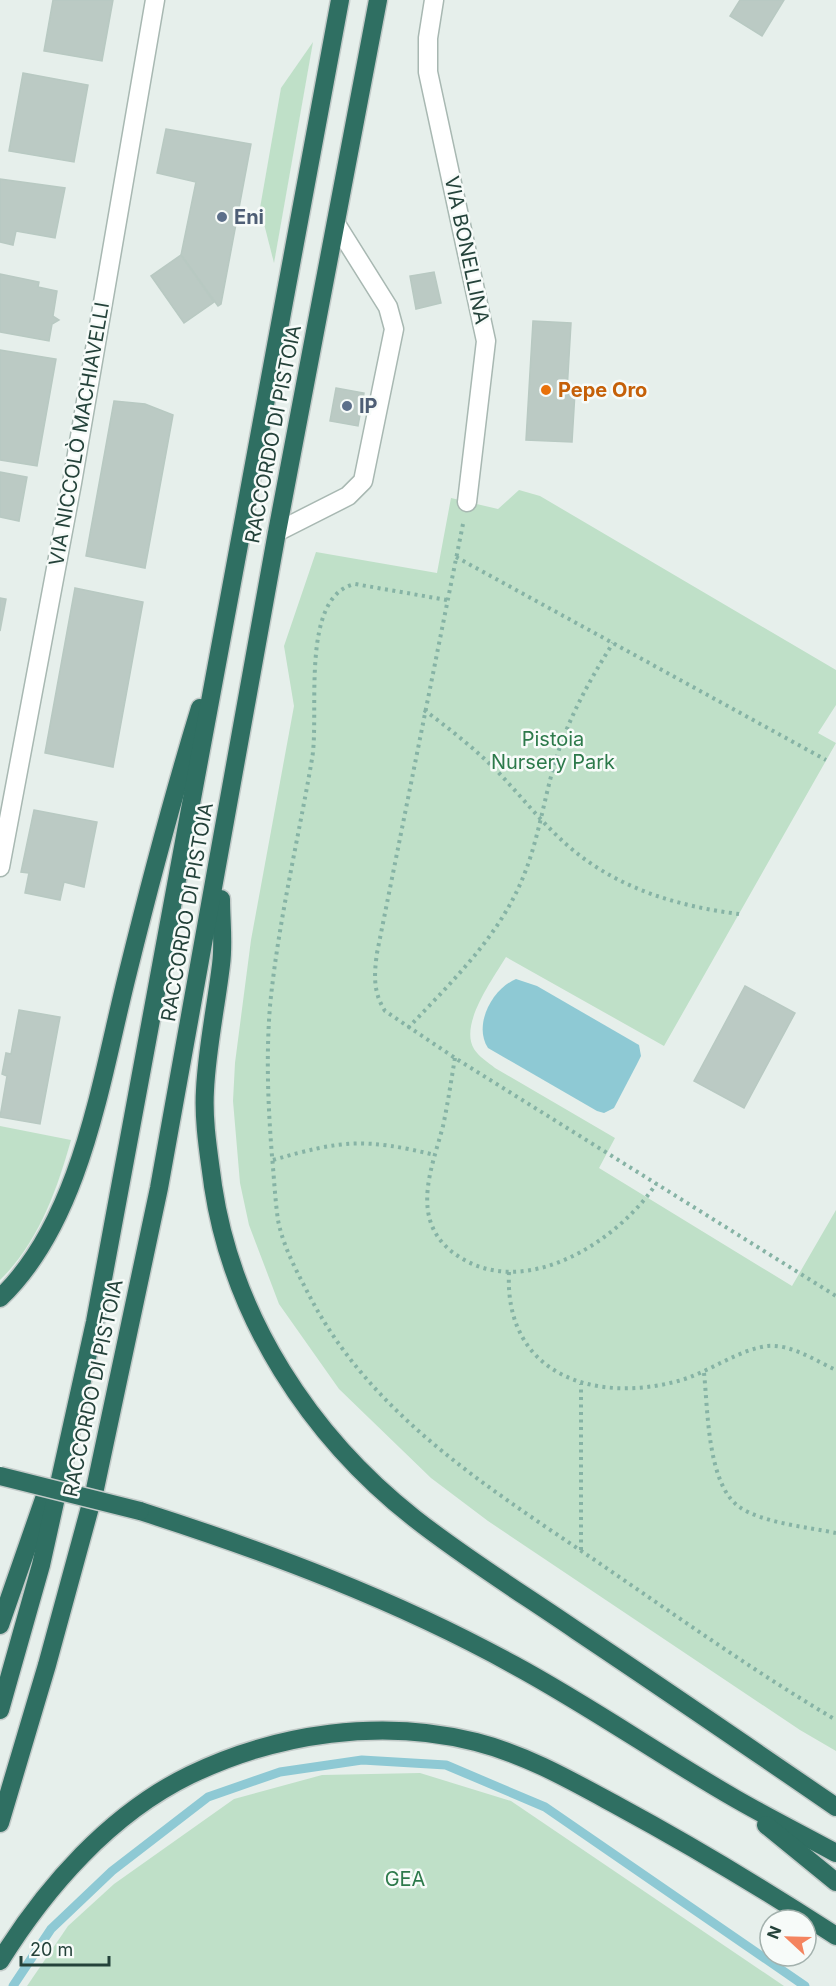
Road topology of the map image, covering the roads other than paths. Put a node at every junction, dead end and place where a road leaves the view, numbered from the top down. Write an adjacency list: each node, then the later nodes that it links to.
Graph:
1 (155, 0): 10 (street, VIA NICCOLÒ MACHIAVELLI)
2 (340, 0): 8 (highway, RACCORDO DI PISTOIA)
3 (378, 0): 5 (highway, RACCORDO DI PISTOIA)
4 (434, 0): 6 (street, VIA BONELLINA)
5 (336, 224): 7 (highway, RACCORDO DI PISTOIA); 7 (street)
6 (467, 502)
7 (277, 532): 9 (highway, RACCORDO DI PISTOIA)
8 (225, 627): 11 (highway); 12 (highway, RACCORDO DI PISTOIA)
9 (219, 862): 17 (highway); 18 (highway, RACCORDO DI PISTOIA)
10 (0, 867)
11 (0, 1298)
12 (74, 1418): 14 (highway); 15 (highway, RACCORDO DI PISTOIA)
13 (0, 1476): 16 (highway, bridge)
14 (0, 1625)
15 (0, 1710)
16 (735, 1799): 19 (highway); 20 (highway)
17 (836, 1807)
18 (0, 1823)
19 (836, 1853)
20 (836, 1882)
21 (836, 1936): 22 (highway)
22 (0, 1961)

